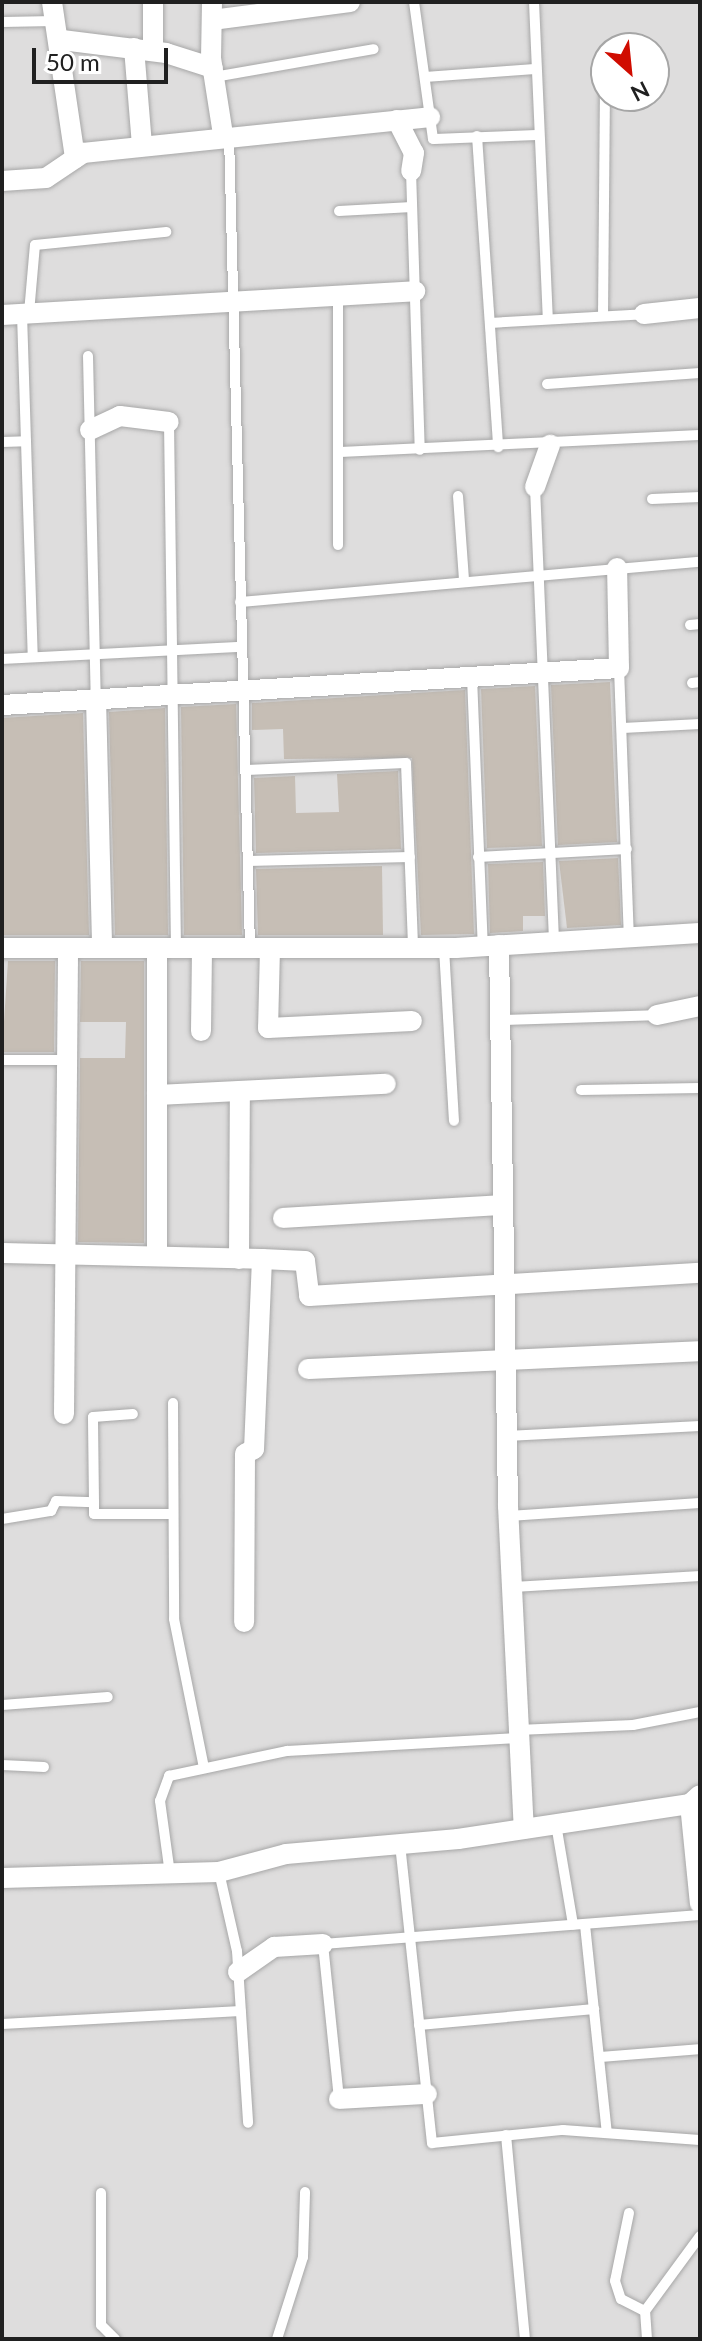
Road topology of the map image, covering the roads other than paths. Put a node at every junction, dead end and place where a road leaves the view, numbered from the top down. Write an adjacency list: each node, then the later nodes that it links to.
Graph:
1 (153, 2): 8 (street)
2 (350, 2): 5 (street)
3 (414, 2): 12 (lane)
4 (534, 2): 10 (lane)
5 (212, 11): 11 (street)
6 (57, 21): 7 (lane); 8 (street); 20 (street)
7 (2, 22)
8 (143, 49): 11 (street); 19 (street)
9 (374, 49): 11 (lane)
10 (535, 69): 12 (lane); 17 (lane)
11 (213, 73): 16 (street)
12 (425, 77): 14 (lane)
13 (605, 112): 32 (lane)
14 (430, 117): 15 (street); 18 (lane)
15 (397, 120): 16 (street); 21 (street)
16 (226, 135): 19 (street); 28 (lane)
17 (538, 135): 18 (lane); 33 (lane)
18 (477, 136): 34 (lane)
19 (142, 145): 20 (street)
20 (75, 158): 22 (street)
21 (411, 171): 23 (lane)
22 (2, 181)
23 (412, 207): 24 (lane); 26 (lane)
24 (339, 211)
25 (166, 232): 30 (lane)
26 (415, 291): 27 (street); 45 (lane)
27 (338, 293): 28 (street); 46 (lane)
28 (233, 300): 30 (street); 56 (lane)
29 (700, 308): 31 (street)
30 (18, 314): 41 (lane)
31 (644, 314): 32 (lane)
32 (603, 316): 33 (lane)
33 (548, 319): 34 (lane)
34 (490, 323): 44 (lane)
35 (88, 356): 39 (lane)
36 (700, 373): 37 (lane)
37 (547, 384)
38 (169, 422): 39 (street); 58 (lane)
39 (90, 430): 59 (lane)
40 (700, 435): 43 (lane)
41 (26, 441): 42 (lane); 60 (lane)
42 (2, 442)
43 (550, 445): 44 (lane); 47 (street)
44 (498, 447): 45 (lane)
45 (420, 450): 46 (lane)
46 (340, 452): 51 (lane)
47 (535, 487): 54 (lane)
48 (458, 496): 55 (lane)
49 (700, 497): 50 (lane)
50 (652, 499)
51 (338, 545)
52 (700, 562): 53 (lane)
53 (617, 568): 54 (lane); 62 (street)
54 (541, 573): 55 (lane); 63 (lane)
55 (464, 580): 56 (lane)
56 (240, 602): 57 (lane)
57 (242, 647): 58 (lane); 65 (lane)
58 (174, 650): 59 (lane); 66 (lane)
59 (95, 654): 60 (lane); 67 (lane)
60 (33, 657): 61 (lane)
61 (2, 659)
62 (619, 668): 63 (street); 70 (lane)
63 (547, 672): 64 (street); 73 (lane)
64 (472, 676): 65 (street); 75 (lane)
65 (244, 688): 66 (street); 71 (lane)
66 (175, 692): 67 (street); 84 (lane)
67 (96, 698): 68 (street); 83 (street)
68 (2, 705)
69 (700, 724): 70 (lane)
70 (623, 728): 72 (lane)
71 (246, 770): 74 (lane); 76 (lane)
72 (627, 849): 73 (lane); 78 (lane)
73 (551, 854): 75 (lane); 79 (lane)
74 (410, 857): 76 (lane); 87 (lane)
75 (478, 857): 80 (lane)
76 (248, 861): 86 (lane)
77 (700, 933): 78 (street)
78 (629, 937): 79 (street)
79 (554, 942): 80 (street)
80 (491, 946): 88 (street); 91 (street)
81 (2, 948): 82 (street)
82 (68, 948): 83 (street); 95 (street)
83 (102, 948): 84 (street)
84 (166, 948): 85 (street); 100 (street)
85 (202, 948): 86 (street); 93 (street)
86 (260, 948): 87 (street); 92 (street)
87 (413, 948): 88 (street)
88 (444, 948): 101 (lane)
89 (700, 1006): 90 (street)
90 (657, 1015): 91 (lane)
91 (501, 1020): 102 (street)
92 (412, 1021)
93 (201, 1031)
94 (2, 1060): 95 (lane)
95 (70, 1060): 105 (street)
96 (386, 1084): 99 (street)
97 (700, 1088): 98 (lane)
98 (581, 1090)
99 (240, 1091): 100 (street); 107 (street)
100 (157, 1095): 106 (street)
101 (454, 1121)
102 (503, 1205): 103 (street); 110 (street)
103 (283, 1218)
104 (2, 1253): 105 (street)
105 (67, 1254): 106 (street); 115 (street)
106 (157, 1256): 107 (street)
107 (239, 1259): 108 (street)
108 (262, 1259): 110 (street); 126 (street)
109 (700, 1273): 110 (street)
110 (505, 1283): 112 (street)
111 (700, 1351): 112 (street)
112 (506, 1359): 113 (street); 118 (street)
113 (308, 1369)
114 (173, 1403): 121 (lane)
115 (64, 1414)
116 (133, 1414): 119 (lane)
117 (700, 1426): 118 (lane)
118 (507, 1436): 122 (street)
119 (94, 1502): 121 (lane); 123 (lane)
120 (700, 1503): 122 (lane)
121 (170, 1514): 133 (lane)
122 (509, 1516): 125 (street)
123 (2, 1519)
124 (700, 1576): 125 (lane)
125 (514, 1587): 130 (street)
126 (244, 1622)
127 (108, 1697): 128 (lane)
128 (2, 1705)
129 (700, 1712): 130 (lane)
130 (518, 1734): 133 (lane); 136 (street)
131 (2, 1765): 132 (lane)
132 (44, 1767)
133 (204, 1768): 139 (lane)
134 (695, 1808): 135 (street); 141 (street)
135 (556, 1824): 136 (street); 143 (lane)
136 (524, 1829): 137 (street)
137 (400, 1844): 138 (street); 145 (lane)
138 (219, 1872): 139 (street); 147 (lane)
139 (170, 1874): 140 (street)
140 (2, 1878)
141 (700, 1904)
142 (700, 1915): 144 (lane)
143 (573, 1925): 144 (lane); 145 (lane)
144 (585, 1925): 148 (lane)
145 (409, 1934): 146 (lane); 151 (lane)
146 (323, 1944): 147 (street); 155 (lane)
147 (238, 1972): 149 (lane)
148 (594, 2009): 151 (lane); 153 (lane)
149 (241, 2011): 150 (lane); 156 (lane)
150 (2, 2024)
151 (419, 2025): 154 (lane)
152 (700, 2049): 153 (lane)
153 (599, 2057): 157 (lane)
154 (427, 2094): 155 (street); 158 (lane)
155 (339, 2099)
156 (248, 2123)
157 (607, 2133): 158 (lane); 159 (lane)
158 (506, 2135): 167 (lane)
159 (700, 2140)
160 (305, 2192): 166 (lane)
161 (101, 2193): 165 (lane)
162 (629, 2213): 164 (lane)
163 (700, 2236): 164 (lane)
164 (645, 2311): 168 (lane)
165 (115, 2339)
166 (277, 2339)
167 (525, 2339)
168 (647, 2339)

